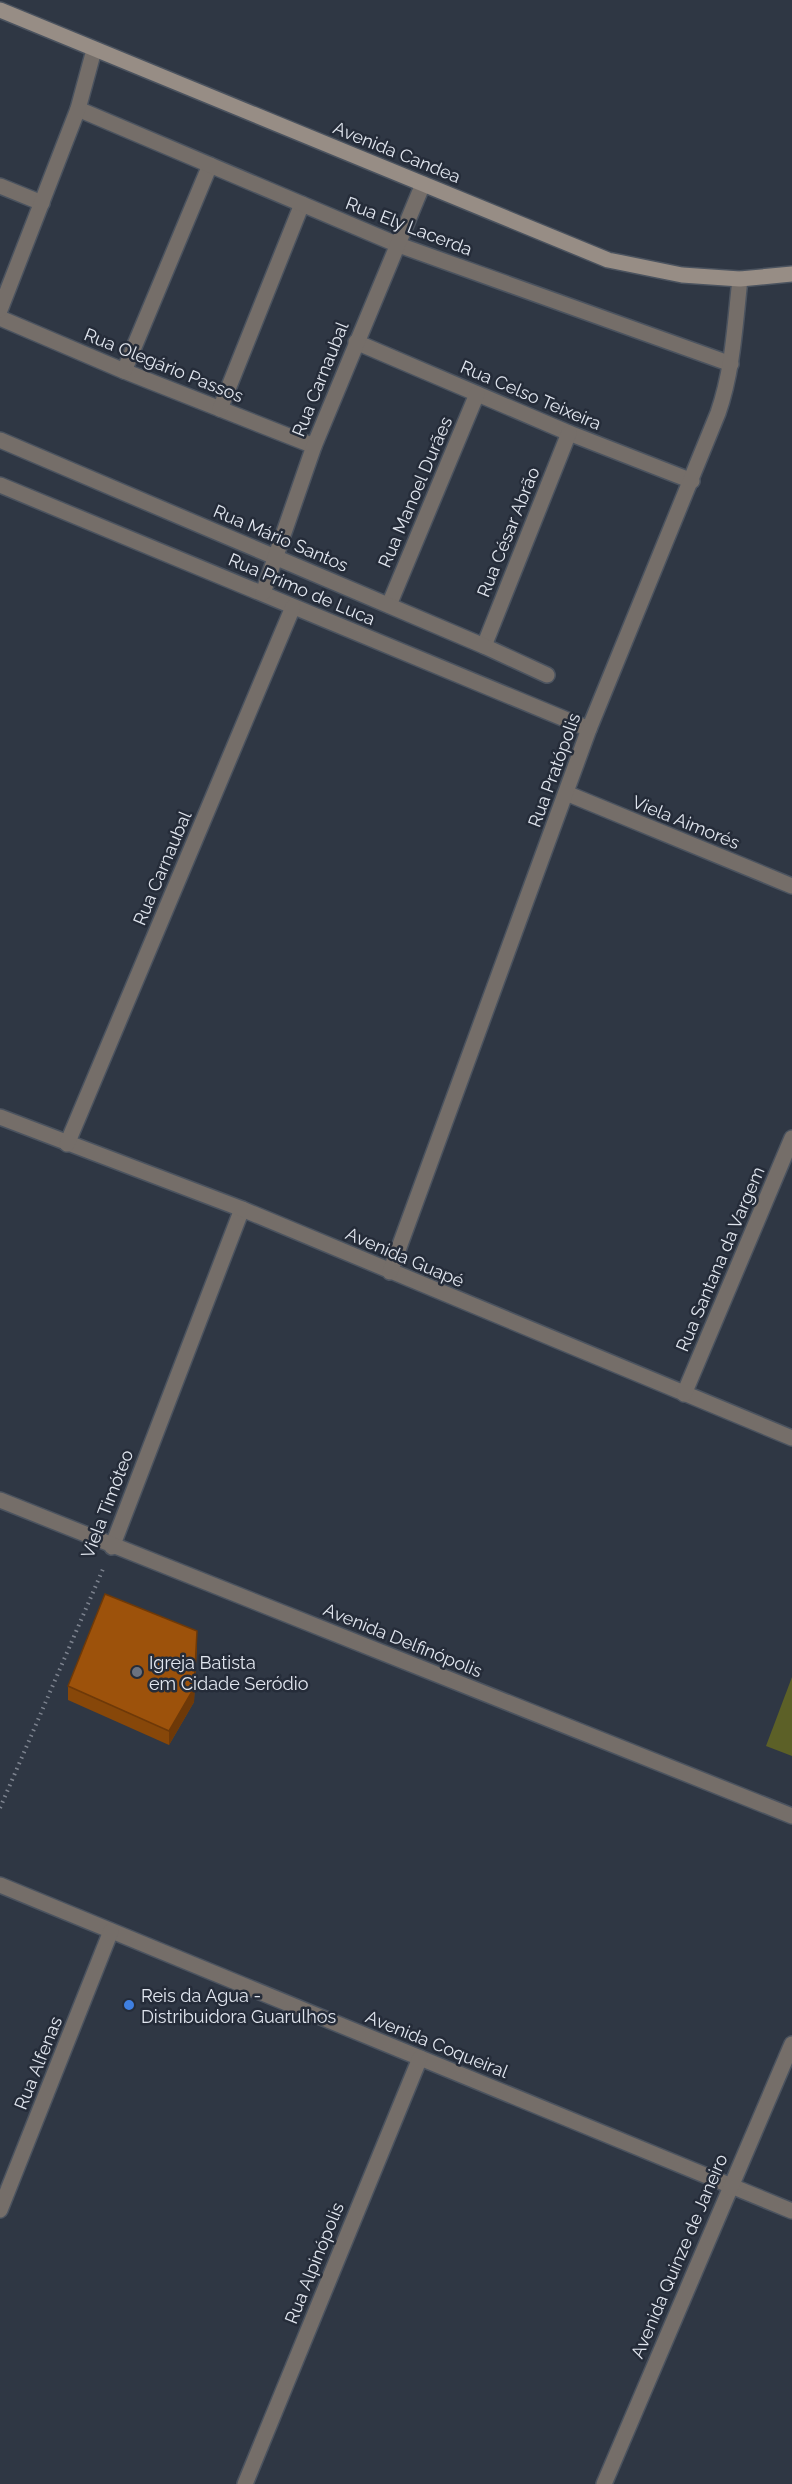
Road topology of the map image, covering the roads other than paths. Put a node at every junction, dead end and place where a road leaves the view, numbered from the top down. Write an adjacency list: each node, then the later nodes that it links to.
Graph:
1 (0, 10): 2 (main road, Avenida Candea)
2 (94, 50): 3 (street); 5 (main road, Avenida Candea)
3 (78, 109): 4 (street, Rua Ely Lacerda); 7 (street)
4 (210, 165): 8 (street, Rua Ely Lacerda); 16 (street)
5 (423, 184): 9 (street, Rua Carnaubal); 11 (main road, Avenida Candea)
6 (0, 186): 7 (street)
7 (42, 203): 12 (street)
8 (302, 204): 9 (street, Rua Ely Lacerda); 18 (street)
9 (396, 244): 14 (street, Rua Carnaubal); 15 (street, Rua Ely Lacerda)
10 (792, 274): 11 (main road, Avenida Candea)
11 (740, 279): 15 (street, Rua Pratópolis)
12 (0, 310)
13 (0, 318): 16 (street, Rua Olegário Passos)
14 (356, 342): 17 (street, Rua Celso Teixeira); 21 (street, Rua Carnaubal)
15 (731, 364): 22 (street, Rua Pratópolis)
16 (124, 371): 18 (street, Rua Olegário Passos)
17 (477, 394): 19 (street, Rua Celso Teixeira); 26 (street, Rua Manoel Durães)
18 (220, 409): 21 (street, Rua Olegário Passos)
19 (569, 434): 22 (street, Rua Celso Teixeira); 28 (street, Rua César Abrão)
20 (0, 440): 24 (street, Rua Mário Santos)
21 (314, 446): 24 (street, Rua Carnaubal)
22 (692, 481): 30 (street, Rua Pratópolis)
23 (0, 484): 25 (street, Rua Primo de Luca)
24 (275, 557): 25 (street, Rua Carnaubal); 26 (street, Rua Mário Santos)
25 (263, 593): 27 (street, Rua Primo de Luca)
26 (389, 605): 28 (street, Rua Mário Santos)
27 (293, 607): 30 (street, Rua Primo de Luca); 35 (street, Rua Carnaubal)
28 (484, 646): 29 (street, Rua Mário Santos)
29 (547, 675)
30 (589, 729): 31 (street, Rua Pratópolis)
31 (566, 793): 32 (street, Viela Aimorés); 37 (street, Rua Pratópolis)
32 (792, 886)
33 (0, 1117): 35 (street, Avenida Guapé)
34 (792, 1138): 38 (street, Rua Santana da Vargem)
35 (66, 1144): 36 (street, Avenida Guapé)
36 (242, 1209): 37 (street, Avenida Guapé); 41 (street, Viela Timóteo)
37 (390, 1272): 38 (street, Avenida Guapé)
38 (684, 1394): 39 (street, Avenida Guapé)
39 (792, 1438)
40 (0, 1500): 41 (street, Avenida Delfinópolis)
41 (112, 1546): 42 (street, Avenida Delfinópolis)
42 (792, 1816)
43 (0, 1885): 44 (street, Avenida Coqueiral)
44 (111, 1931): 46 (street, Avenida Coqueiral); 48 (street, Rua Alfenas)
45 (792, 2044): 47 (street, Avenida Quinze de Janeiro)
46 (420, 2058): 47 (street, Avenida Coqueiral); 50 (street, Rua Alpinópolis)
47 (730, 2186): 49 (street, Avenida Coqueiral); 51 (street, Avenida Quinze de Janeiro)
48 (0, 2210)
49 (792, 2211)
50 (245, 2484)
51 (604, 2484)

